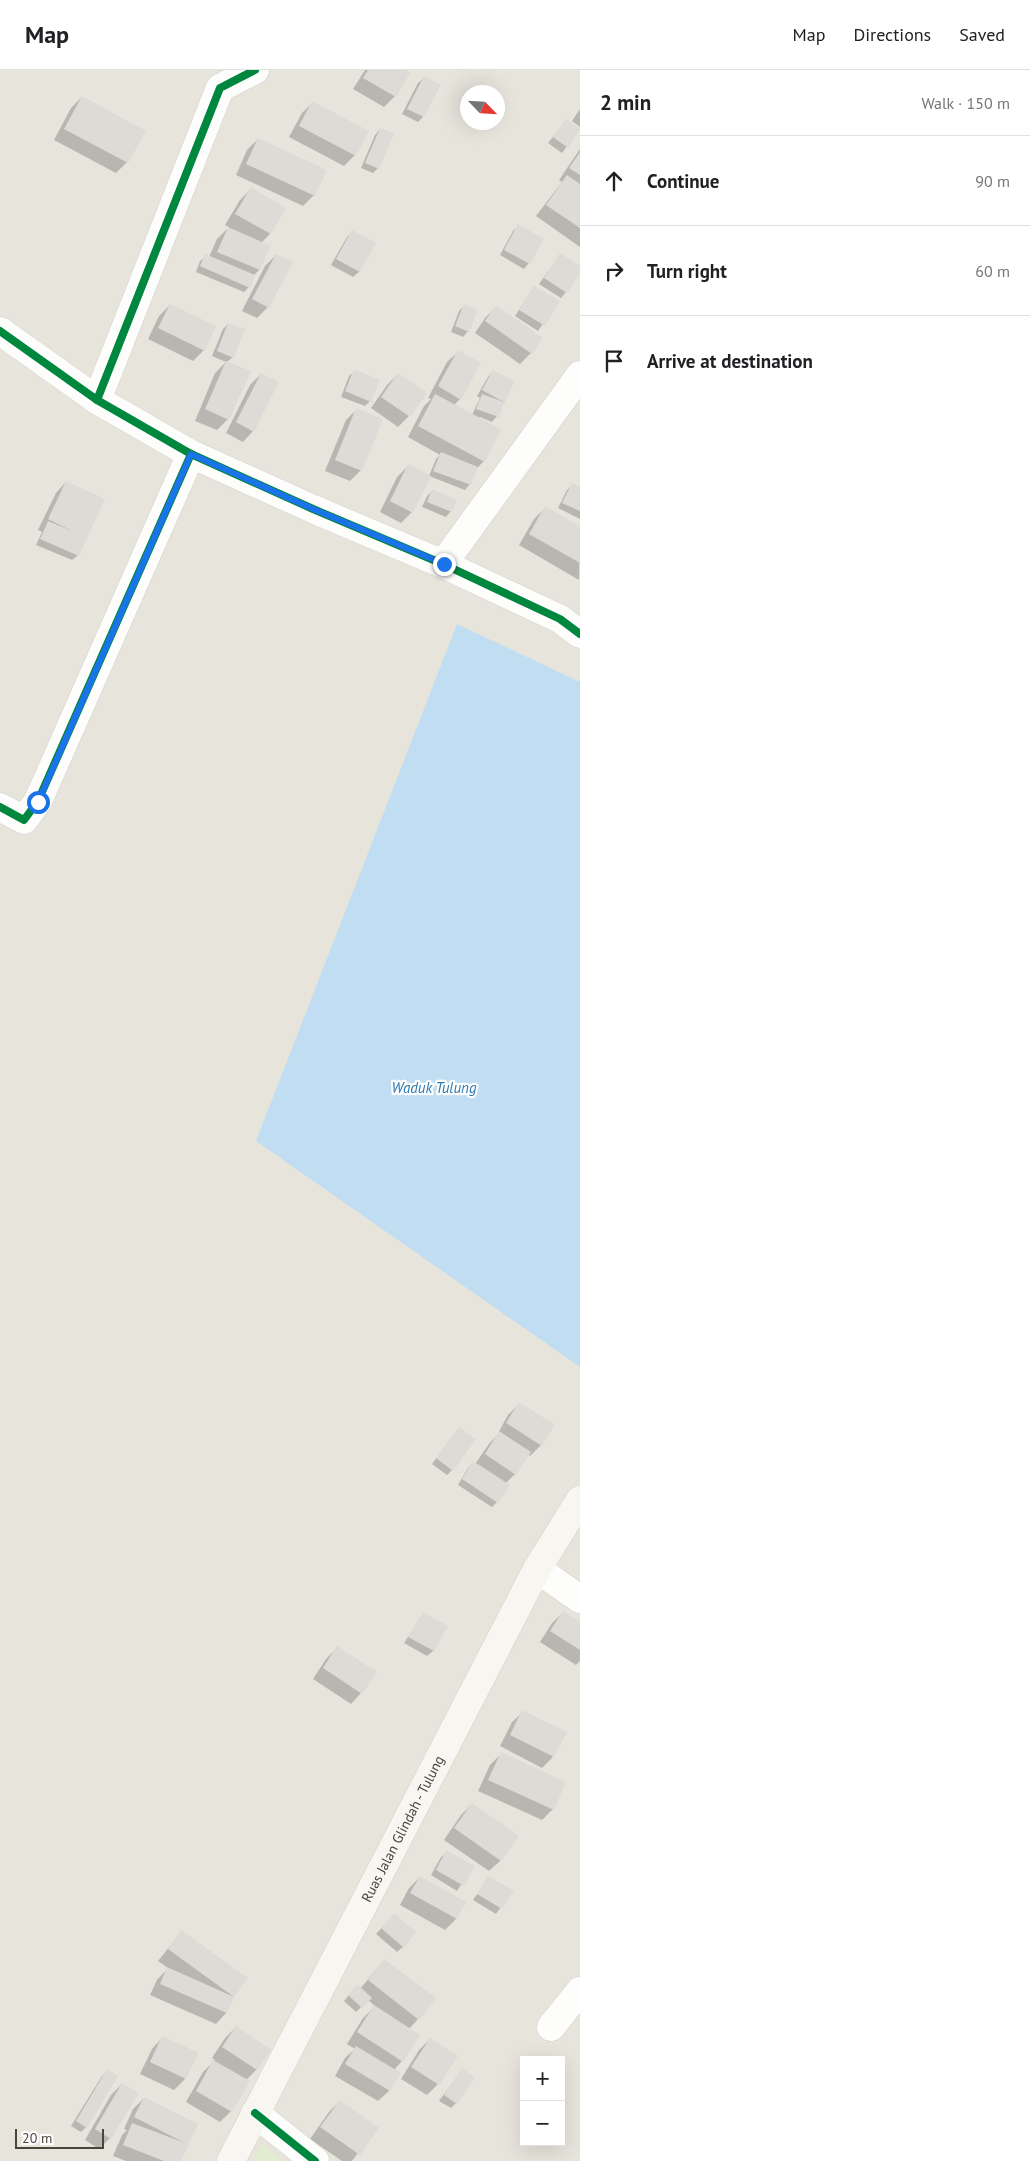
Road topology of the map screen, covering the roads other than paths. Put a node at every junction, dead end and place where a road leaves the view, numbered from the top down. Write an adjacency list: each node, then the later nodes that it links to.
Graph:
1 (255, 70): 2 (street)
2 (214, 79): 5 (street)
3 (0, 331): 5 (street)
4 (580, 375): 7 (street)
5 (97, 400): 6 (street)
6 (191, 454): 7 (street); 9 (street)
7 (444, 564): 8 (street)
8 (580, 634)
9 (0, 806)
10 (580, 1500): 11 (main road, Ruas Jalan Glindah - Tulung)
11 (537, 1568): 12 (street); 15 (main road, Ruas Jalan Glindah - Tulung)
12 (580, 1599)
13 (580, 1991): 14 (street)
14 (550, 2028)
15 (255, 2113): 16 (main road, Ruas Jalan Glindah - Tulung); 17 (street)
16 (231, 2161)
17 (315, 2161)

